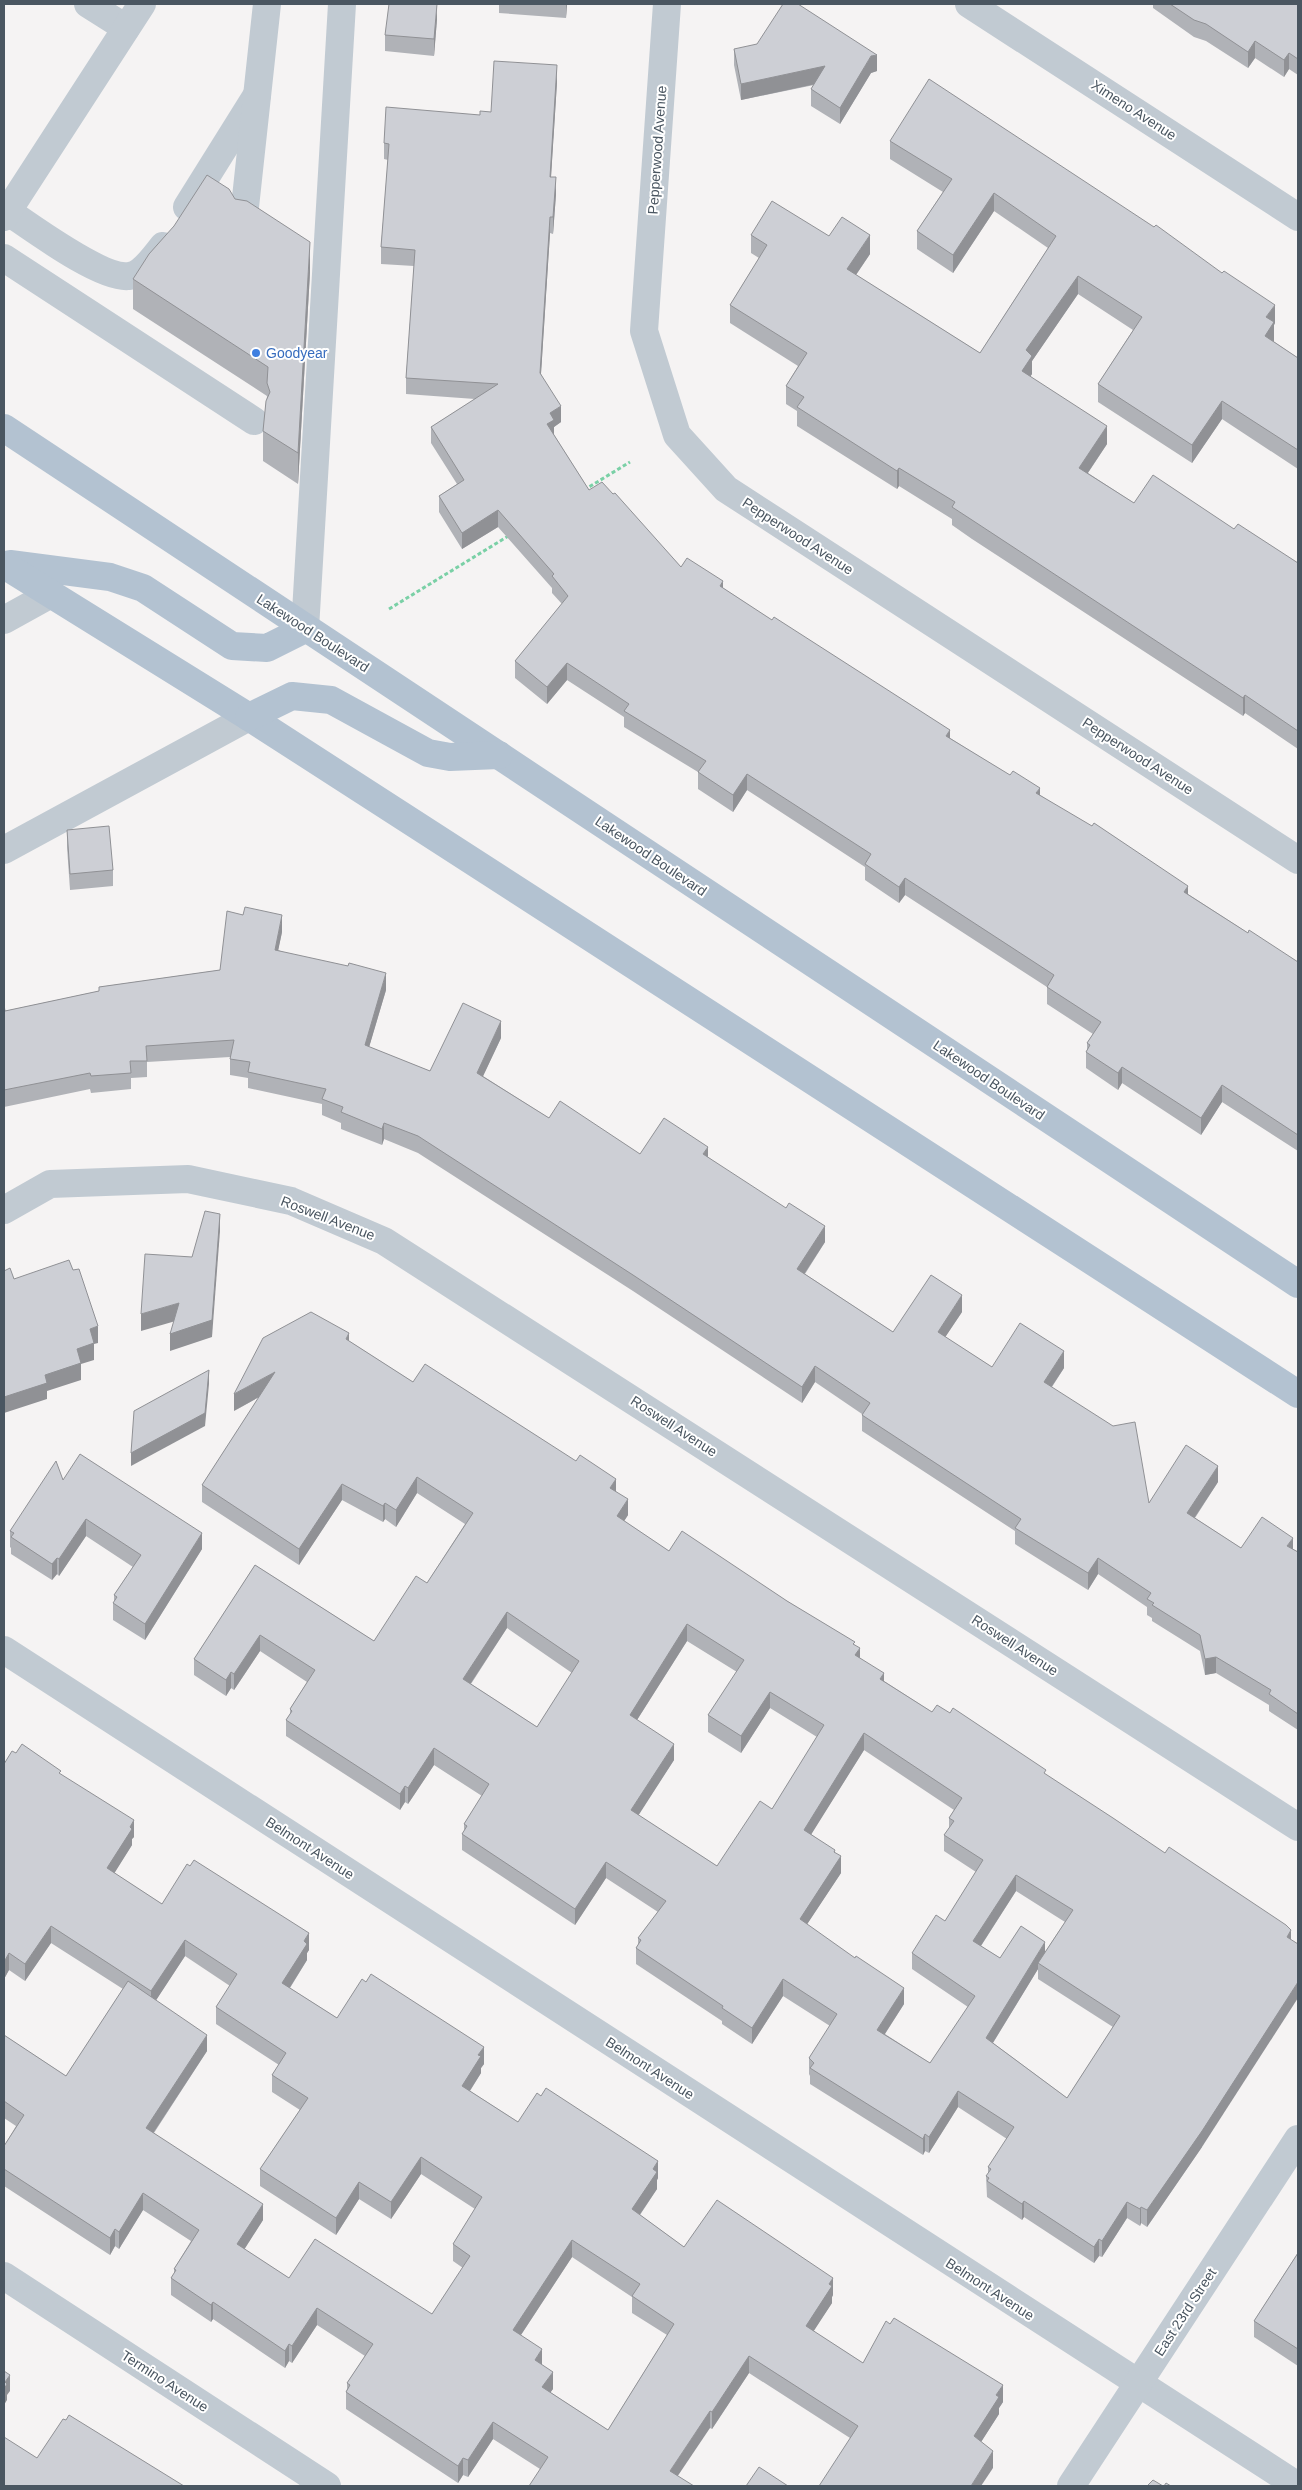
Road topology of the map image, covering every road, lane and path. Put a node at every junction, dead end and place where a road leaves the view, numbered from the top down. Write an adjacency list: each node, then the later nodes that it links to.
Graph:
1 (88, 4): 7 (street)
2 (142, 4): 7 (street)
3 (267, 4): 8 (street)
4 (342, 4): 22 (street)
5 (667, 4): 26 (street, Pepperwood Avenue)
6 (969, 4): 11 (street, Ximeno Avenue)
7 (126, 28): 9 (street)
8 (257, 95): 9 (street); 10 (street)
9 (6, 214)
10 (244, 216)
11 (1298, 217)
12 (4, 258): 13 (street)
13 (254, 421)
14 (4, 428): 22 (main road, Lakewood Boulevard)
15 (630, 462): 16 (path)
16 (580, 492)
17 (514, 533): 20 (path)
18 (4, 564): 19 (main road); 22 (main road)
19 (51, 594): 21 (street); 23 (main road)
20 (389, 609)
21 (4, 620)
22 (305, 629): 24 (main road, Lakewood Boulevard)
23 (249, 717): 24 (main road); 25 (street); 29 (main road)
24 (499, 755): 28 (main road, Lakewood Boulevard)
25 (4, 850)
26 (1298, 860)
27 (4, 1210): 31 (street, Roswell Avenue)
28 (1298, 1284)
29 (1298, 1394)
30 (4, 1650): 34 (street, Belmont Avenue)
31 (1298, 1827)
32 (1298, 2139): 34 (street, East 23rd Street)
33 (4, 2276): 35 (street, Termino Avenue)
34 (1138, 2385): 36 (street, East 23rd Street); 37 (street, Belmont Avenue)
35 (327, 2486)
36 (1072, 2486)
37 (1298, 2486)

